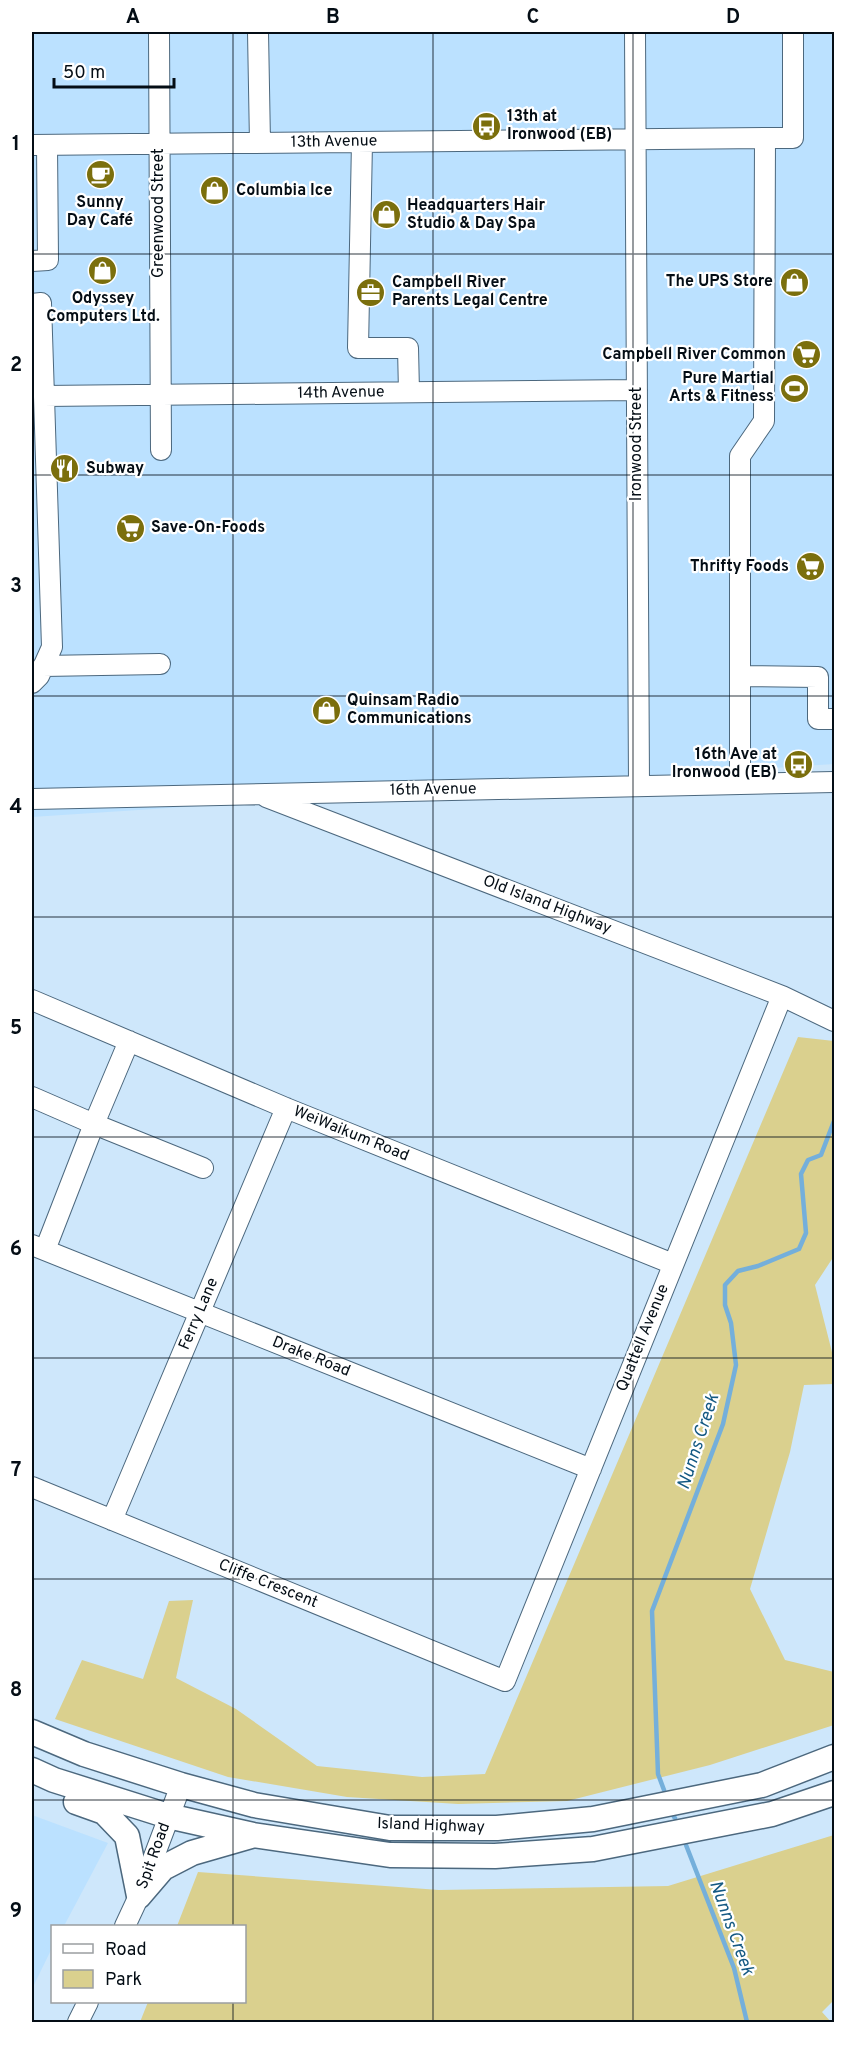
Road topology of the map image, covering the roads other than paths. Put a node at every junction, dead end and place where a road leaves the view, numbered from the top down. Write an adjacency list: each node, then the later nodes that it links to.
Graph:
1 (159, 32): 9 (street, Greenwood Street)
2 (258, 32): 8 (street)
3 (635, 32): 6 (street, Ironwood Street)
4 (793, 32): 5 (street, 13th Avenue)
5 (765, 138): 6 (street, 13th Avenue); 21 (street)
6 (636, 140): 7 (street, 13th Avenue); 13 (street, Ironwood Street)
7 (362, 142): 8 (street, 13th Avenue); 14 (street)
8 (260, 143): 9 (street, 13th Avenue)
9 (159, 144): 10 (street, 13th Avenue); 15 (street, Greenwood Street)
10 (39, 145): 11 (street)
11 (32, 261)
12 (32, 304): 16 (street)
13 (637, 390): 14 (street, 14th Avenue); 26 (street, Ironwood Street)
14 (409, 392): 15 (street, 14th Avenue)
15 (160, 395): 16 (street, 14th Avenue); 18 (street, Greenwood Street)
16 (44, 396): 17 (street)
17 (38, 435): 20 (street)
18 (161, 450)
19 (159, 664): 20 (street)
20 (43, 666): 22 (street)
21 (740, 676): 23 (street); 25 (street)
22 (32, 683)
23 (834, 719)
24 (834, 782): 25 (street, 16th Avenue)
25 (740, 783): 26 (street, 16th Avenue)
26 (639, 785): 27 (street, 16th Avenue)
27 (258, 794): 28 (street, 16th Avenue); 29 (street, Old Island Highway)
28 (32, 799)
29 (782, 996): 31 (street, Old Island Highway); 38 (street, Quattell Avenue)
30 (32, 1000): 32 (street, WeiWaikum Road)
31 (834, 1021)
32 (129, 1041): 34 (street, WeiWaikum Road); 35 (street)
33 (32, 1097): 35 (street)
34 (286, 1108): 38 (street, WeiWaikum Road); 39 (street, Ferry Lane)
35 (94, 1124): 36 (street); 37 (street)
36 (203, 1168)
37 (38, 1247): 39 (street, Drake Road)
38 (674, 1264): 40 (street, Quattell Avenue)
39 (200, 1312): 40 (street, Drake Road); 42 (street, Ferry Lane)
40 (591, 1469): 43 (street, Quattell Avenue)
41 (32, 1487): 42 (street, Cliffe Crescent)
42 (112, 1520): 43 (street, Cliffe Crescent)
43 (505, 1681)
44 (32, 1732): 48 (main road, Island Highway)
45 (834, 1757): 48 (main road, Island Highway)
46 (32, 1770): 50 (main road, Island Highway)
47 (32, 1785): 52 (main road)
48 (181, 1785): 50 (street, Spit Road)
49 (834, 1793): 51 (main road, Island Highway)
50 (168, 1816): 51 (main road, Island Highway); 52 (street, Spit Road)
51 (253, 1835): 52 (main road)
52 (140, 1896): 53 (street, Spit Road)
53 (125, 1925)
54 (87, 2003): 55 (street)
55 (78, 2022)

